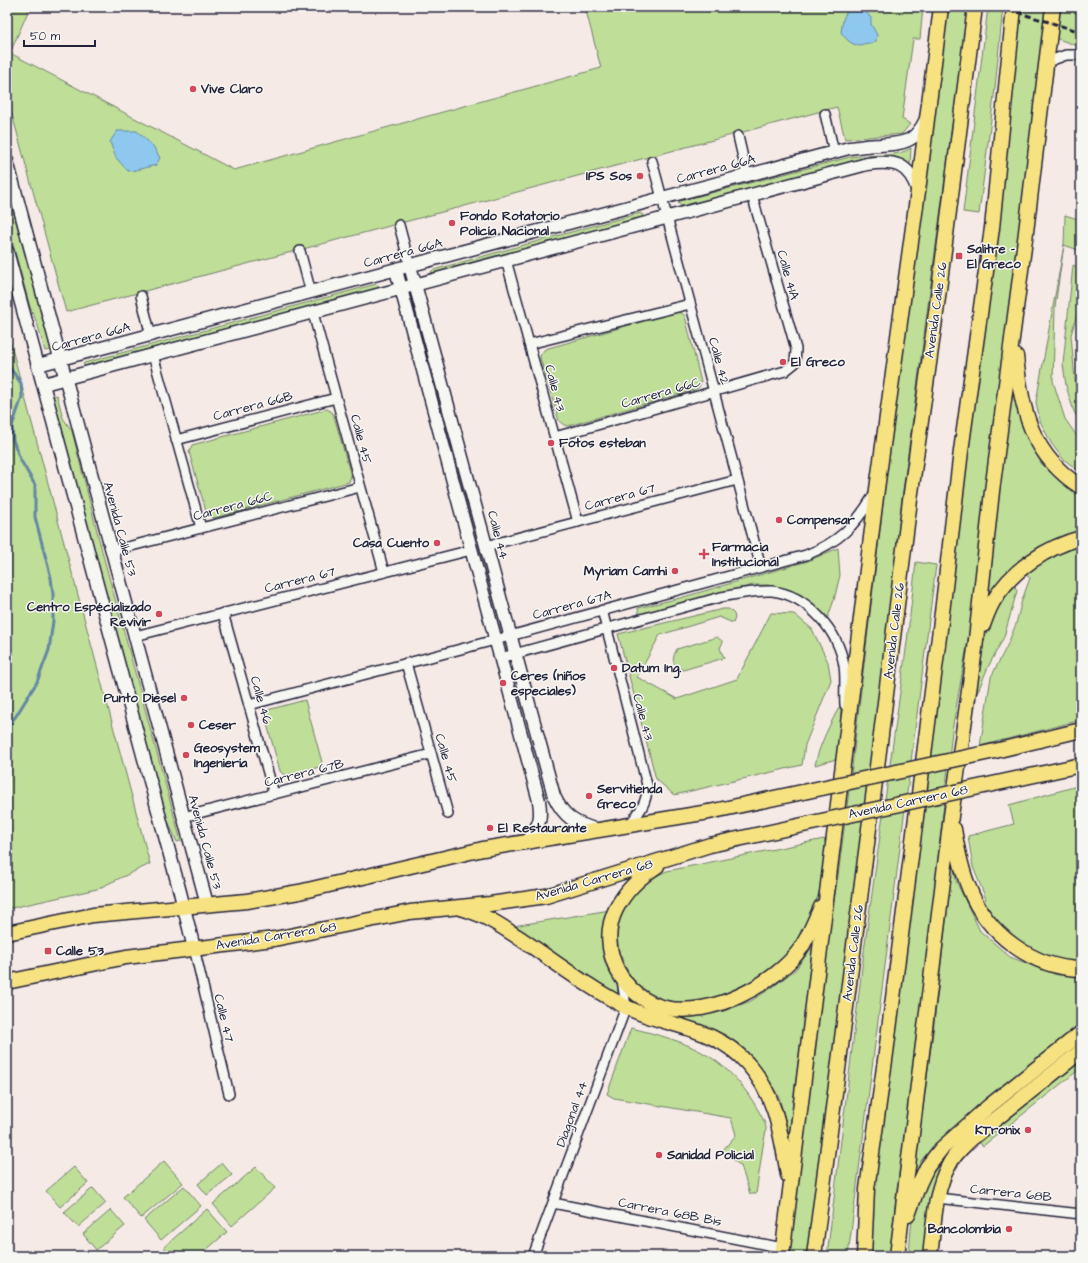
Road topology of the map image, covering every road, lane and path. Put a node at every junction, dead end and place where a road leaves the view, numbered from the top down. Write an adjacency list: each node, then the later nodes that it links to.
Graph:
1 (941, 7): 8 (main road)
2 (975, 7): 97 (main road, Avenida Calle 26)
3 (1014, 7): 98 (main road)
4 (1053, 7): 6 (main road)
5 (1081, 55): 6 (street)
6 (1047, 62): 30 (main road)
7 (825, 114): 10 (street)
8 (928, 116): 10 (street, Carrera 66A); 14 (main road)
9 (738, 136): 13 (street)
10 (834, 152): 13 (street, Carrera 66A)
11 (7, 161): 34 (street, Avenida Calle 53)
12 (652, 161): 16 (street, Calle 42)
13 (747, 175): 16 (street, Carrera 66A)
14 (918, 191): 15 (street); 46 (main road)
15 (752, 194): 17 (street); 35 (street, Calle 41A)
16 (662, 198): 17 (street, Calle 42); 22 (street, Carrera 66A)
17 (667, 217): 21 (street); 28 (street, Calle 42)
18 (399, 225): 22 (street, Calle 44)
19 (7, 251): 36 (street)
20 (300, 251): 26 (street)
21 (506, 260): 24 (street); 32 (street, Calle 43)
22 (410, 266): 23 (street, Carrera 66A); 24 (street, Calle 44)
23 (396, 270): 25 (street); 26 (street, Carrera 66A)
24 (415, 285): 25 (street); 50 (street, Calle 44)
25 (401, 289): 29 (street); 51 (street)
26 (311, 293): 31 (street, Carrera 66A)
27 (140, 296): 31 (street)
28 (690, 304): 32 (street); 39 (street, Calle 42)
29 (313, 312): 33 (street); 40 (street, Calle 45)
30 (1014, 331): 45 (main road); 61 (main road)
31 (151, 336): 34 (street, Carrera 66A)
32 (529, 344): 41 (street, Calle 43)
33 (153, 355): 37 (street); 42 (street)
34 (60, 360): 36 (street, Carrera 66A); 37 (street, Avenida Calle 53)
35 (795, 363): 39 (street, Carrera 66C)
36 (38, 365): 38 (street)
37 (65, 378): 38 (street); 52 (street, Avenida Calle 53)
38 (44, 384): 80 (street)
39 (714, 391): 41 (street, Carrera 66C); 43 (street, Calle 42)
40 (336, 398): 42 (street, Carrera 66B); 44 (street, Calle 45)
41 (555, 437): 47 (street, Calle 43)
42 (176, 440): 48 (street)
43 (737, 480): 47 (street, Carrera 67); 53 (street, Calle 42)
44 (360, 487): 48 (street, Carrera 66C); 54 (street, Calle 45)
45 (1081, 488)
46 (877, 490): 53 (street, Carrera 67A); 67 (main road)
47 (578, 522): 50 (street, Carrera 67)
48 (201, 528): 52 (street, Carrera 66C)
49 (1081, 538): 61 (main road)
50 (486, 546): 59 (street, Calle 44)
51 (471, 550): 54 (street, Carrera 67); 60 (street)
52 (112, 551): 58 (street, Avenida Calle 53)
53 (761, 567): 55 (street, Carrera 67A)
54 (384, 572): 56 (street, Carrera 67)
55 (602, 610): 57 (street, Calle 43); 59 (street, Carrera 67A)
56 (224, 613): 58 (street, Carrera 67); 65 (street, Calle 46)
57 (607, 629): 62 (street); 67 (street); 74 (street, Calle 43)
58 (135, 636): 73 (street, Avenida Calle 53)
59 (511, 636): 60 (street, Carrera 67A); 62 (street, Calle 44)
60 (495, 640): 63 (street); 64 (street, Carrera 67A)
61 (975, 649): 72 (main road)
62 (516, 654): 63 (street); 75 (street, Calle 44)
63 (500, 658): 76 (street)
64 (406, 663): 65 (street, Carrera 67A); 68 (street, Calle 45)
65 (249, 705): 70 (street, Calle 46)
66 (1081, 730): 74 (main road, bridge)
67 (845, 749): 78 (main road)
68 (431, 754): 70 (street, Carrera 67B); 71 (street, Calle 45)
69 (1081, 765): 77 (main road, Avenida Carrera 68, bridge)
70 (274, 794): 73 (street, Carrera 67B)
71 (448, 814)
72 (951, 816): 84 (main road); 99 (main road)
73 (184, 817): 79 (street, Avenida Calle 53)
74 (629, 825): 75 (main road)
75 (599, 830): 76 (main road)
76 (528, 841): 79 (main road)
77 (679, 855): 81 (main road, Avenida Carrera 68); 85 (main road)
78 (827, 894): 85 (main road); 91 (main road)
79 (207, 904): 80 (main road)
80 (184, 906): 82 (main road); 83 (street)
81 (457, 907): 83 (main road, Avenida Carrera 68); 87 (main road)
82 (7, 933)
83 (194, 948): 86 (main road, Avenida Carrera 68); 90 (street, Calle 47)
84 (1081, 969)
85 (622, 979): 87 (street, Diagonal 44)
86 (7, 982)
87 (626, 1007): 91 (main road); 93 (street, Diagonal 44)
88 (1081, 1033): 99 (main road)
89 (1081, 1051): 92 (main road)
90 (229, 1094)
91 (790, 1188): 95 (main road)
92 (937, 1198): 94 (street, Carrera 68B); 100 (main road)
93 (553, 1203): 95 (street, Carrera 68B Bis); 96 (street, Diagonal 44)
94 (1081, 1214)
95 (782, 1252)
96 (533, 1256)
97 (814, 1256)
98 (864, 1256)
99 (897, 1256)
100 (930, 1256)

